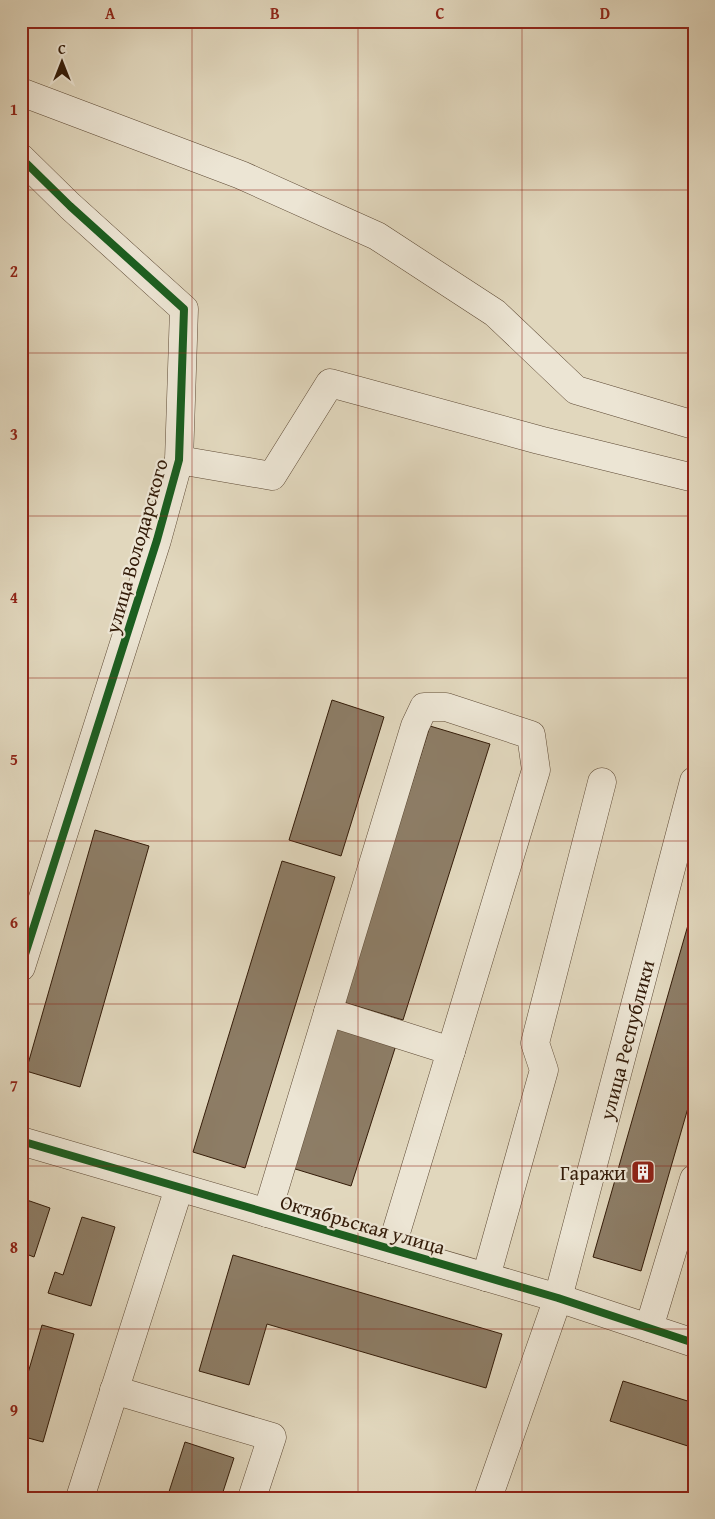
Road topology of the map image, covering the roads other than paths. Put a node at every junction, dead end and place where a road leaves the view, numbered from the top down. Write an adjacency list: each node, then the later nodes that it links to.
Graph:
1 (21, 92): 3 (street)
2 (21, 158): 4 (street, улица Володарского)
3 (694, 425)
4 (179, 460): 5 (street); 8 (street, улица Володарского)
5 (694, 478)
6 (694, 781): 17 (street, улица Республики)
7 (602, 782): 16 (street)
8 (21, 967)
9 (328, 1012): 10 (street); 10 (street); 14 (street)
10 (451, 1051): 15 (street)
11 (21, 1141): 13 (street, Октябрьская улица)
12 (694, 1179): 18 (street)
13 (179, 1188): 14 (street, Октябрьская улица); 20 (street)
14 (267, 1213): 15 (street, Октябрьская улица)
15 (391, 1249): 16 (street, Октябрьская улица)
16 (486, 1277): 17 (street, Октябрьская улица)
17 (558, 1298): 18 (street, Октябрьская улица); 23 (street, улица Республики)
18 (649, 1328): 19 (street, Октябрьская улица)
19 (694, 1343)
20 (114, 1390): 21 (street); 22 (street)
21 (80, 1498)
22 (252, 1498)
23 (488, 1498)

